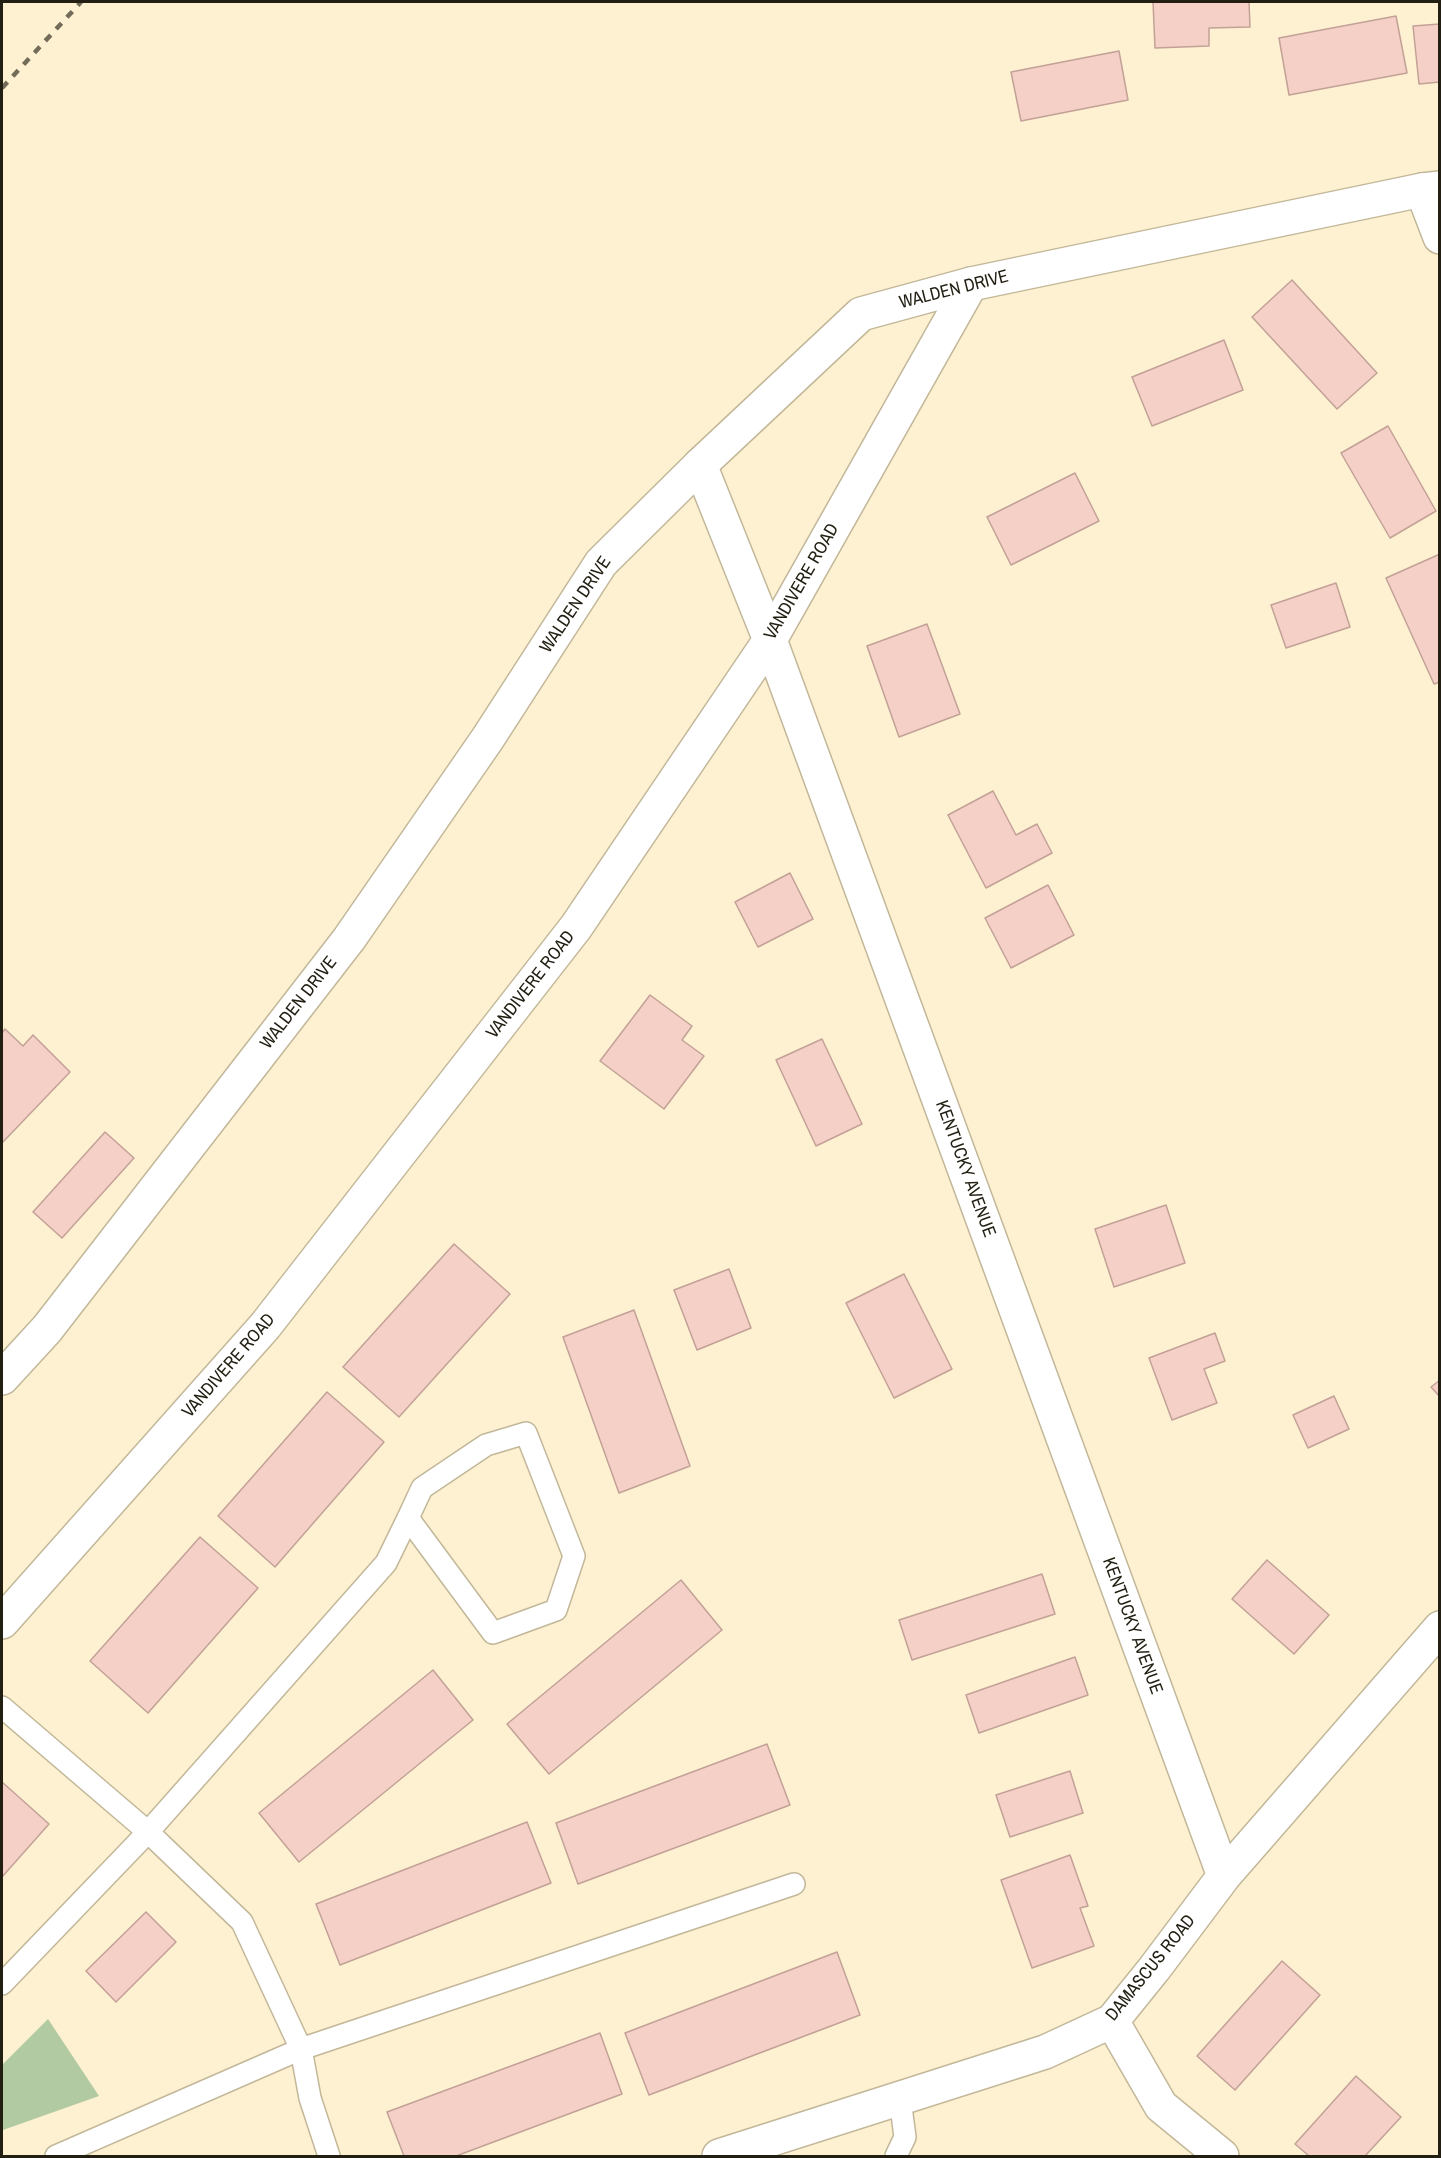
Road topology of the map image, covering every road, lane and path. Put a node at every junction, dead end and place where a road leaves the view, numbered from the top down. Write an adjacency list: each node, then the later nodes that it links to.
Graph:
1 (1431, 189): 2 (street); 3 (street, WALDEN DRIVE)
2 (1440, 237)
3 (971, 284): 4 (street, WALDEN DRIVE); 5 (street, VANDIVERE ROAD)
4 (700, 465): 5 (street, KENTUCKY AVENUE); 6 (street, WALDEN DRIVE)
5 (770, 640): 8 (street, VANDIVERE ROAD); 12 (street, KENTUCKY AVENUE)
6 (2, 1378)
7 (408, 1518): 7 (lane); 11 (lane)
8 (2, 1622)
9 (1440, 1628): 12 (street, DAMASCUS ROAD)
10 (2, 1707): 11 (lane)
11 (148, 1832): 14 (lane); 16 (lane)
12 (1224, 1876): 15 (street, DAMASCUS ROAD)
13 (794, 1884): 16 (lane)
14 (2, 1984)
15 (1112, 2021): 17 (street, DAMASCUS ROAD); 22 (street)
16 (301, 2049): 18 (lane); 19 (lane)
17 (900, 2099): 20 (street, DAMASCUS ROAD); 21 (lane)
18 (56, 2157)
19 (329, 2157)
20 (719, 2157)
21 (896, 2157)
22 (1222, 2157)

